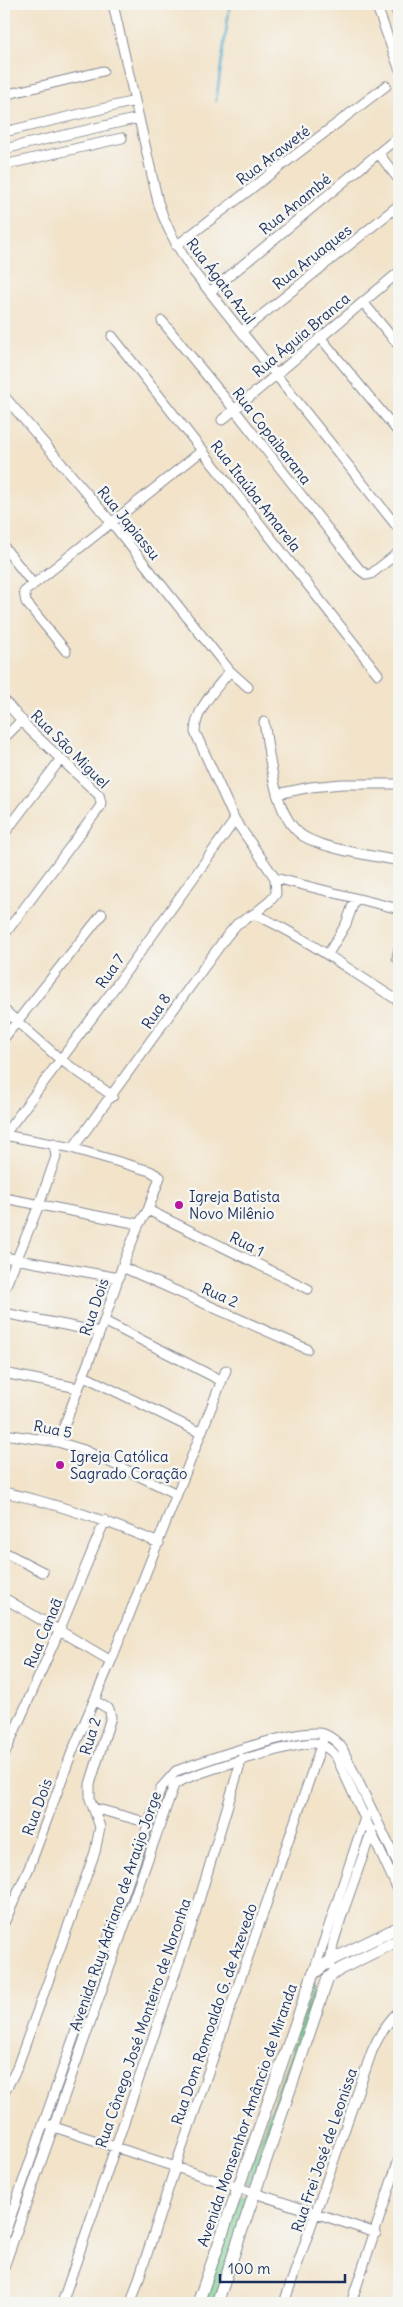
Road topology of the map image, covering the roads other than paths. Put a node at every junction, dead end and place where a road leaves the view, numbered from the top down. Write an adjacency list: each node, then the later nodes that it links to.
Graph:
1 (113, 4): 9 (street, Rua Ágata Azul)
2 (376, 4): 5 (street)
3 (394, 4): 4 (street)
4 (399, 18)
5 (399, 68)
6 (103, 71): 8 (street)
7 (386, 86): 21 (street, Rua Araweté)
8 (4, 95)
9 (135, 101): 10 (street); 11 (street, Rua Ágata Azul)
10 (79, 114): 12 (street); 13 (street)
11 (139, 118): 12 (street); 21 (street, Rua Ágata Azul)
12 (82, 131): 16 (street)
13 (4, 132)
14 (122, 138): 18 (street)
15 (397, 138): 17 (street, Rua Anambé)
16 (4, 149)
17 (379, 154): 19 (street); 23 (street, Rua Anambé)
18 (4, 165)
19 (399, 180)
20 (399, 205): 26 (street, Rua Aruaques)
21 (176, 246): 23 (street, Rua Ágata Azul)
22 (399, 272): 24 (street, Rua Águia Branca)
23 (211, 291): 26 (street, Rua Ágata Azul)
24 (363, 302): 28 (street, Rua Águia Branca); 29 (street)
25 (162, 321): 32 (street, Rua Copaibarana)
26 (242, 331): 30 (street, Rua Ágata Azul)
27 (112, 336): 35 (street, Rua Itaúba Amarela)
28 (320, 337): 30 (street, Rua Águia Branca); 34 (street)
29 (399, 346)
30 (276, 374): 32 (street, Rua Águia Branca); 37 (street, Rua Ágata Azul)
31 (4, 396): 36 (street, Rua Japiassu)
32 (234, 409): 33 (street, Rua Águia Branca); 39 (street, Rua Copaibarana)
33 (222, 420)
34 (399, 433)
35 (203, 450): 36 (street); 43 (street, Rua Itaúba Amarela)
36 (112, 523): 40 (street); 42 (street, Rua Japiassu)
37 (399, 529)
38 (4, 547): 40 (street)
39 (399, 552)
40 (32, 584): 41 (street)
41 (66, 651)
42 (230, 671): 44 (street, Rua Japiassu); 52 (street)
43 (378, 674)
44 (248, 687)
45 (4, 700): 46 (street, Rua São Miguel)
46 (22, 720): 48 (street); 49 (street, Rua São Miguel)
47 (264, 722): 51 (street)
48 (4, 738)
49 (60, 760): 53 (street); 60 (street, Rua São Miguel)
50 (399, 784): 51 (street)
51 (277, 794): 54 (street)
52 (236, 820): 55 (street); 68 (street, Rua 7)
53 (4, 834)
54 (399, 861)
55 (276, 878): 56 (street); 59 (street)
56 (355, 899): 57 (street); 62 (street)
57 (399, 910)
58 (102, 914): 66 (street)
59 (254, 914): 62 (street); 69 (street, Rua 8)
60 (4, 935)
61 (399, 948): 63 (street)
62 (328, 954): 64 (street)
63 (397, 958)
64 (399, 1001)
65 (4, 1010): 66 (street)
66 (17, 1019): 67 (street); 68 (street)
67 (4, 1038)
68 (60, 1060): 69 (street); 70 (street, Rua 7)
69 (112, 1096): 72 (street, Rua 8)
70 (4, 1135): 71 (street)
71 (54, 1144): 72 (street); 73 (street)
72 (71, 1148): 73 (street, Rua 8); 76 (street, Rua Dois)
73 (56, 1157): 75 (street)
74 (4, 1198): 75 (street)
75 (39, 1205): 77 (street); 79 (street)
76 (148, 1210): 77 (street, Rua Dois); 83 (street, Rua 1)
77 (139, 1224): 80 (street, Rua Dois)
78 (4, 1257): 79 (street)
79 (16, 1260): 81 (street); 82 (street)
80 (122, 1267): 81 (street, Rua Dois); 87 (street, Rua 2)
81 (118, 1278): 85 (street, Rua Dois)
82 (4, 1290)
83 (308, 1290)
84 (4, 1313): 86 (street)
85 (104, 1321): 86 (street, Rua Dois); 91 (street)
86 (100, 1332): 90 (street, Rua Dois)
87 (307, 1349)
88 (226, 1370): 91 (street, Rua 2)
89 (4, 1373): 92 (street)
90 (84, 1376): 92 (street, Rua Dois); 93 (street)
91 (222, 1381): 93 (street, Rua 2)
92 (78, 1388): 95 (street, Rua Dois)
93 (201, 1433): 97 (street, Rua 2)
94 (4, 1434): 95 (street, Rua 5)
95 (58, 1442): 97 (street, Rua 5)
96 (4, 1492): 98 (street)
97 (178, 1494): 99 (street, Rua 2)
98 (105, 1520): 99 (street); 103 (street, Rua Canaã)
99 (158, 1543): 104 (street, Rua 2)
100 (4, 1552): 101 (street)
101 (43, 1572)
102 (4, 1599): 103 (street)
103 (60, 1630): 104 (street); 109 (street, Rua Canaã)
104 (111, 1661): 105 (street, Rua 2)
105 (95, 1701): 112 (street, Rua 2); 119 (street, Rua Dois)
106 (324, 1734): 107 (street, Rua Dom Romoaldo G. de Azevedo); 108 (street, Avenida Ruy Adriano de Araújo Jorge); 111 (street)
107 (322, 1745): 110 (street, Avenida Ruy Adriano de Araújo Jorge); 113 (street); 131 (street, Rua Dom Romoaldo G. de Azevedo)
108 (243, 1749): 110 (street, Rua Cônego José Monteiro de Noronha); 127 (street, Avenida Ruy Adriano de Araújo Jorge)
109 (4, 1755)
110 (242, 1761): 128 (street, Avenida Ruy Adriano de Araújo Jorge); 129 (street, Rua Cônego José Monteiro de Noronha)
111 (369, 1805): 113 (street); 114 (street)
112 (94, 1808): 115 (street); 126 (street, Rua 2)
113 (365, 1816): 116 (street); 123 (street)
114 (376, 1818): 116 (street); 117 (street)
115 (138, 1820)
116 (372, 1832): 118 (street); 122 (street)
117 (399, 1866)
118 (399, 1892)
119 (4, 1923)
120 (399, 1927): 122 (street, Avenida Monsenhor Amâncio de Miranda)
121 (399, 1940): 124 (street)
122 (331, 1960): 123 (street, Avenida Monsenhor Amâncio de Miranda); 124 (street)
123 (313, 1974): 132 (street, Avenida Monsenhor Amâncio de Miranda)
124 (328, 1978): 133 (street)
125 (399, 2011): 134 (street, Rua Frei José de Leonissa)
126 (4, 2093)
127 (43, 2123): 128 (street); 136 (street, Avenida Ruy Adriano de Araújo Jorge)
128 (54, 2127): 129 (street); 137 (street, Avenida Ruy Adriano de Araújo Jorge)
129 (115, 2147): 131 (street); 138 (street, Rua Cônego José Monteiro de Noronha)
130 (399, 2159): 135 (street)
131 (176, 2165): 132 (street); 139 (street, Rua Dom Romoaldo G. de Azevedo)
132 (237, 2187): 133 (street); 140 (street, Avenida Monsenhor Amâncio de Miranda)
133 (254, 2192): 134 (street); 141 (street)
134 (317, 2213): 135 (street); 142 (street, Rua Frei José de Leonissa)
135 (376, 2232): 143 (street)
136 (4, 2236)
137 (4, 2268)
138 (62, 2303)
139 (131, 2303)
140 (198, 2303)
141 (217, 2303)
142 (284, 2303)
143 (351, 2303)

